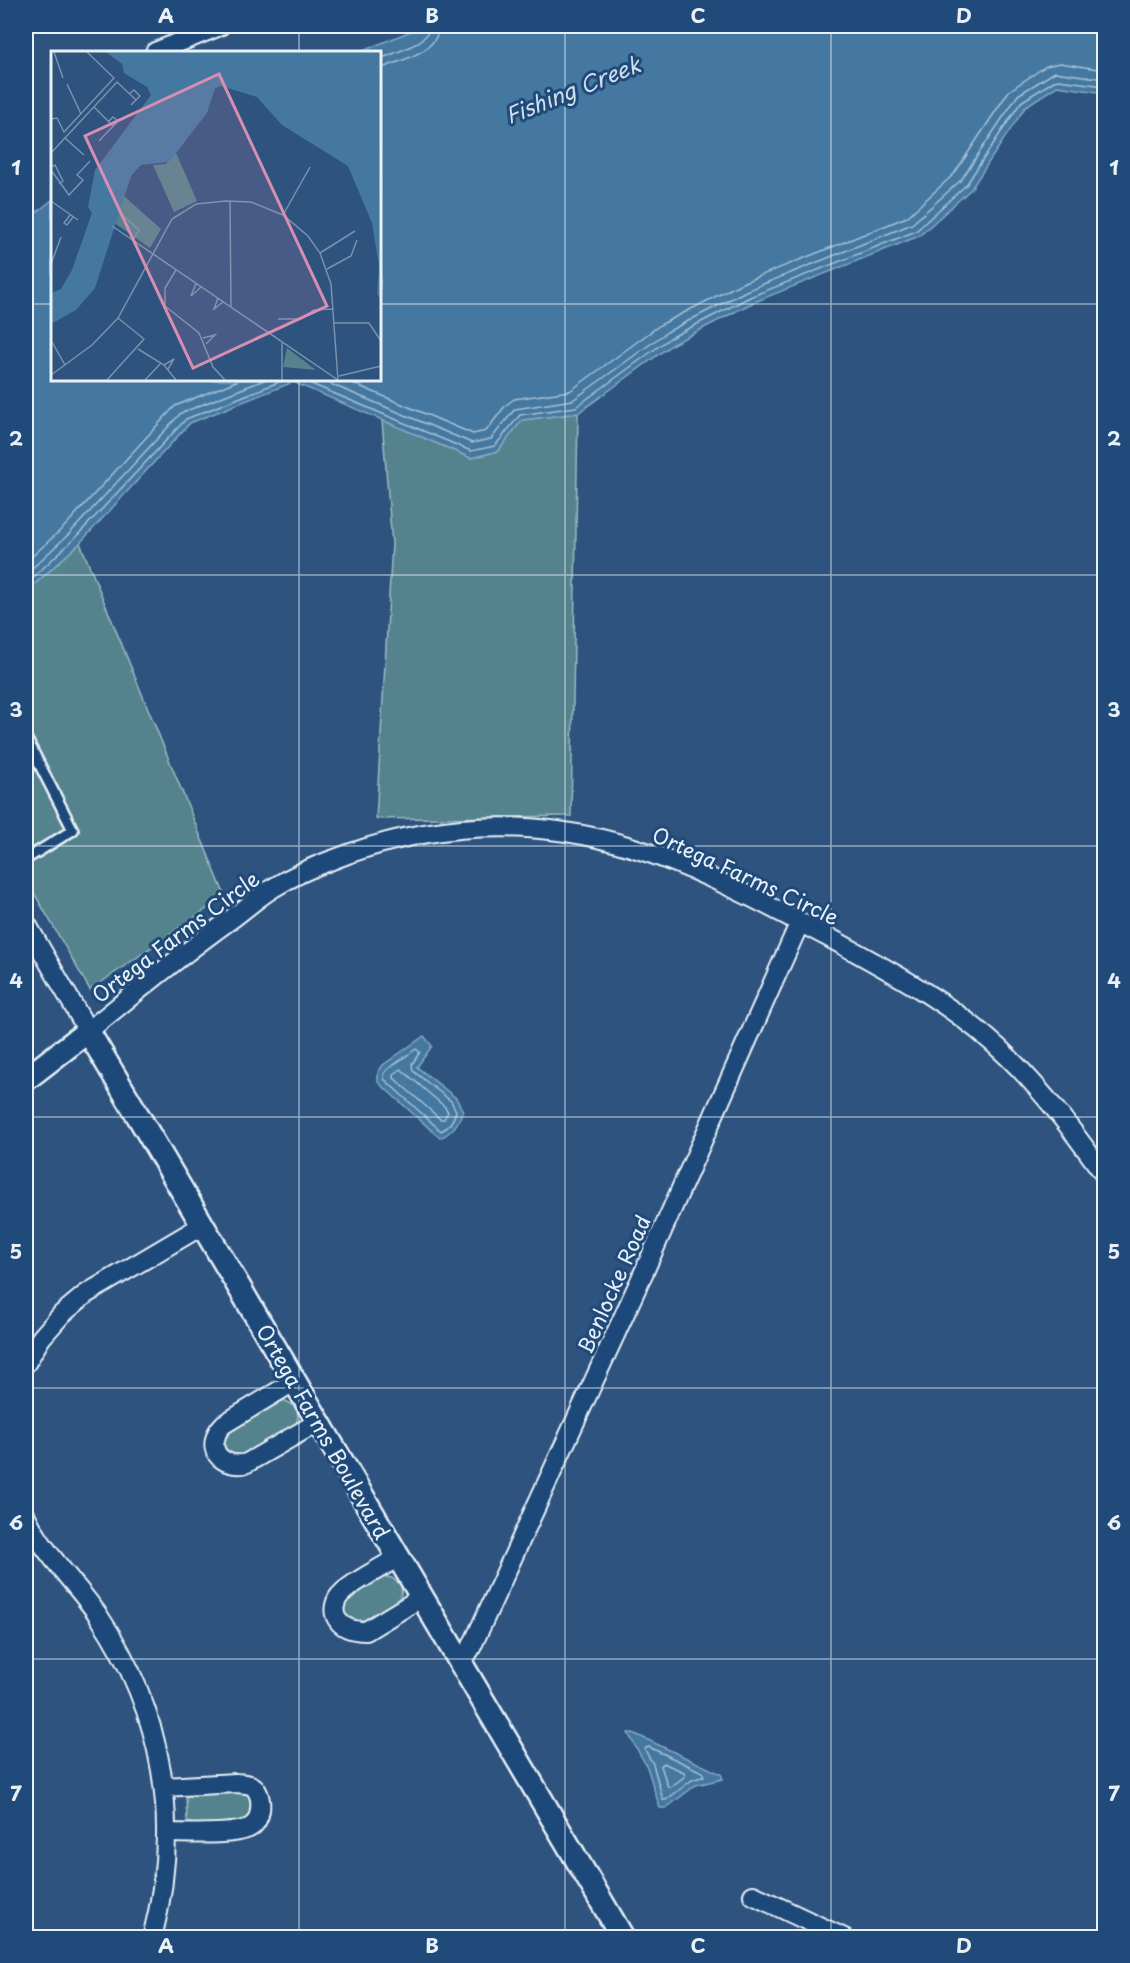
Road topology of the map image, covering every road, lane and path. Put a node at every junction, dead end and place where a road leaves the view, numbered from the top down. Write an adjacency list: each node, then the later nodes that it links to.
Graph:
1 (220, 26): 2 (street)
2 (158, 51)
3 (26, 738): 4 (lane)
4 (26, 859)
5 (800, 922): 7 (street, Ortega Farms Circle); 9 (street, Ortega Farms Circle); 17 (street, Benlocke Road)
6 (26, 923): 7 (street, Ortega Farms Boulevard)
7 (88, 1031): 8 (street); 10 (street, Ortega Farms Boulevard)
8 (26, 1079)
9 (1104, 1174)
10 (203, 1225): 11 (street); 12 (street, Ortega Farms Boulevard)
11 (26, 1363)
12 (295, 1381): 13 (street, Ortega Farms Boulevard); 13 (street)
13 (318, 1422): 15 (street, Ortega Farms Boulevard)
14 (26, 1516): 18 (street)
15 (398, 1557): 16 (street, Ortega Farms Boulevard); 16 (street)
16 (422, 1597): 17 (street, Ortega Farms Boulevard)
17 (462, 1662): 22 (street, Ortega Farms Boulevard)
18 (164, 1787): 19 (street); 19 (street)
19 (166, 1833): 21 (street)
20 (753, 1895): 23 (street)
21 (152, 1938)
22 (623, 1938)
23 (844, 1938)

